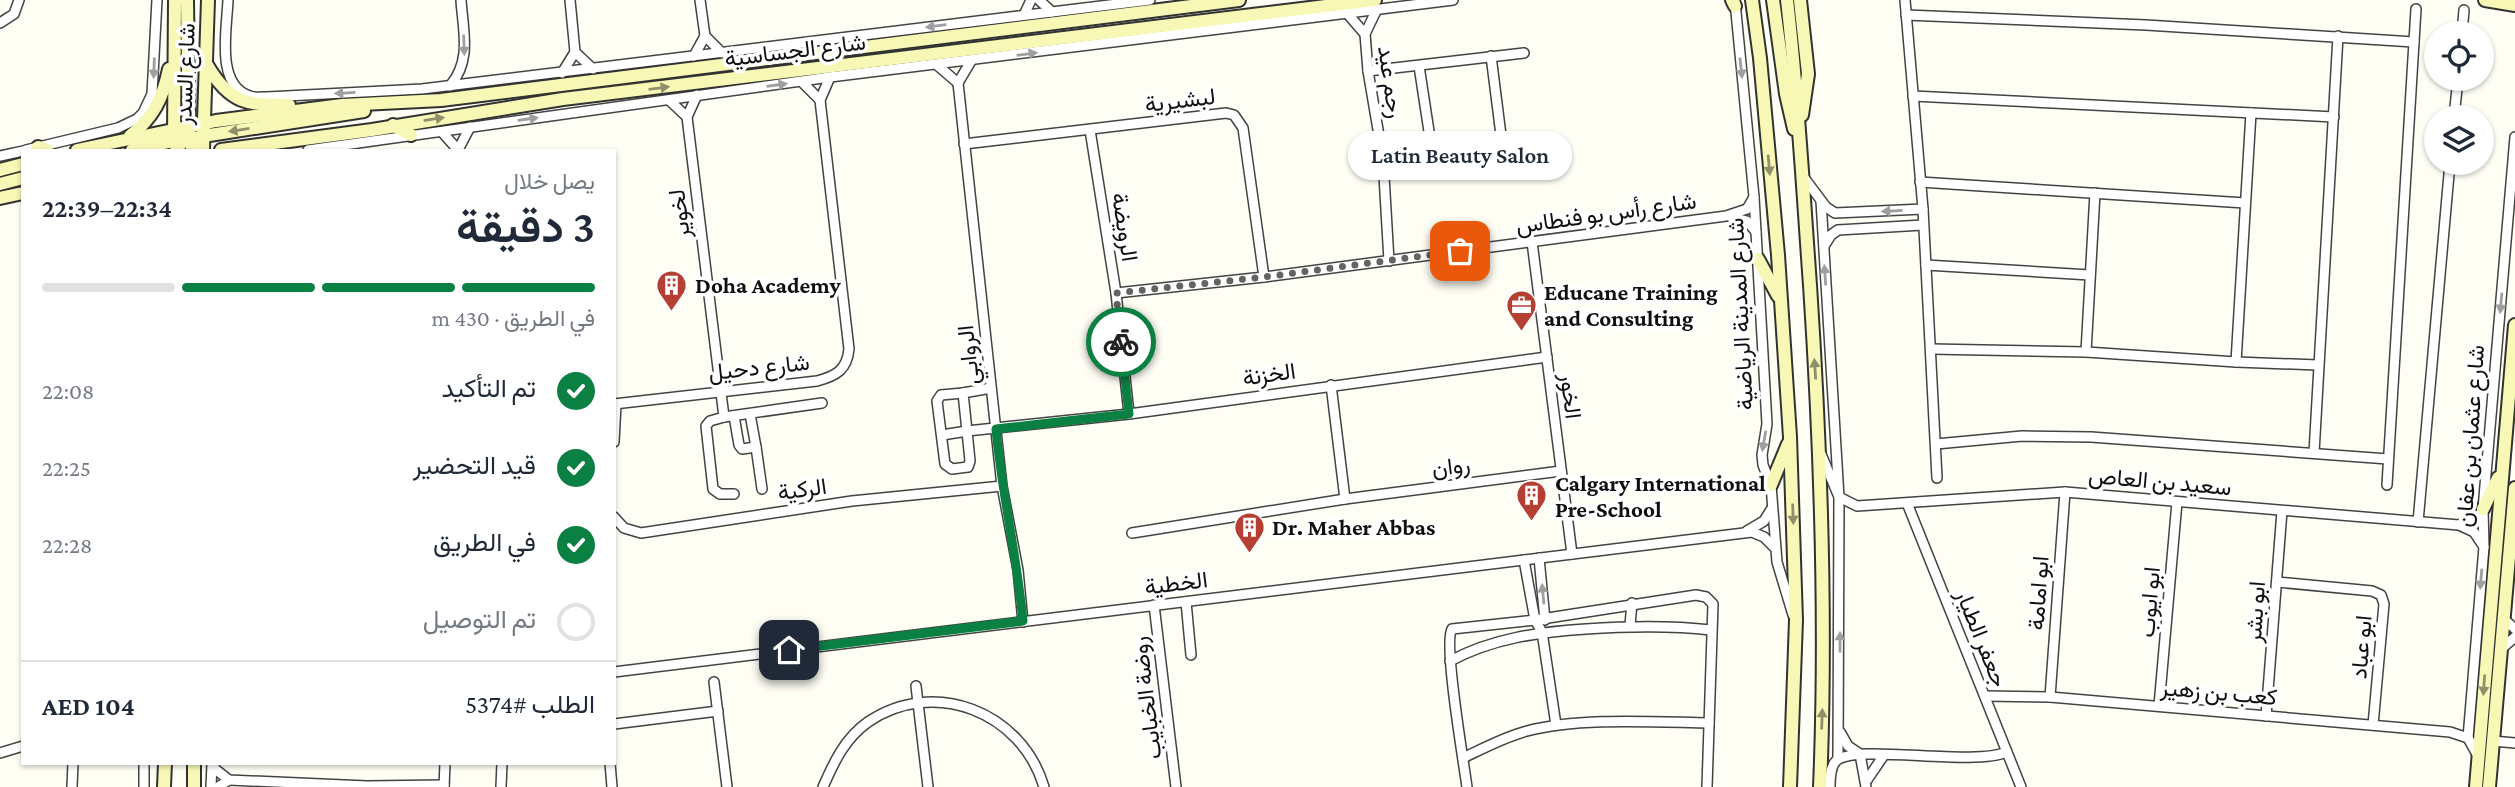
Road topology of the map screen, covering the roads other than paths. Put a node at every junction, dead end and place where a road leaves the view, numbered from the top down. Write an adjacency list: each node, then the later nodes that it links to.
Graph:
1 (19, 0): 35 (street)
2 (157, 0): 92 (street, شارع السدر, one-way to 92)
3 (175, 0): 41 (street, شارع السدر)
4 (187, 0): 87 (street)
5 (208, 0): 54 (street, شارع السدر)
6 (228, 0): 67 (street, شارع الجساسية, one-way to 6)
7 (461, 0): 66 (street, one-way to 66)
8 (569, 0): 44 (street)
9 (700, 0): 38 (street)
10 (1031, 0): 30 (street)
11 (1039, 0): 28 (street)
12 (1150, 0): 28 (street, شارع الجساسية)
13 (1239, 0): 19 (street, شارع الجساسية)
14 (1453, 0): 21 (street, شارع الجساسية)
15 (1773, 0): 100 (street)
16 (1787, 0): 81 (street)
17 (1905, 0): 32 (street)
18 (2485, 0): 24 (street)
19 (1199, 2): 36 (street, شارع الجساسية)
20 (1734, 2): 112 (street, شارع المدينة الرياضية, one-way to 112)
21 (1376, 4): 25 (street, شارع الجساسية); 29 (street, شارع الجساسية); 37 (street, رجم عيد)
22 (1754, 4): 128 (street, شارع المدينة الرياضية, one-way to 128)
23 (1802, 4): 81 (street)
24 (2515, 5)
25 (1308, 8): 31 (street); 42 (street, شارع الجساسية)
26 (2416, 9): 40 (street)
27 (2464, 10): 34 (street)
28 (1052, 12): 30 (street, شارع الجساسية)
29 (1346, 12): 31 (street, شارع الجساسية); 37 (street, رجم عيد)
30 (1024, 15): 33 (street, شارع الجساسية)
31 (1328, 15): 50 (street, شارع الجساسية, one-way to 31)
32 (1906, 15): 39 (street); 70 (street)
33 (997, 19): 36 (street); 43 (street, شارع الجساسية, one-way to 43)
34 (2463, 21)
35 (0, 23)
36 (990, 31): 52 (street, شارع الجساسية)
37 (1365, 34): 59 (street, رجم عيد)
38 (705, 36): 45 (street); 47 (street)
39 (2338, 36): 40 (street); 77 (street)
40 (2414, 42): 152 (street)
41 (174, 45): 87 (street, شارع السدر); 90 (street)
42 (1001, 46): 49 (street, شارع الجساسية); 50 (street)
43 (744, 50): 45 (street, شارع الجساسية); 52 (street)
44 (576, 52): 58 (street); 60 (street)
45 (722, 53): 47 (street, شارع الجساسية)
46 (1524, 53): 48 (street)
47 (694, 56): 51 (street, شارع الجساسية)
48 (1491, 56): 57 (street); 89 (street)
49 (905, 58): 56 (street); 62 (street, شارع الجساسية)
50 (988, 59): 53 (street, شارع الجساسية)
51 (664, 60): 58 (street, شارع الجساسية); 61 (street)
52 (756, 60): 61 (street, شارع الجساسية)
53 (971, 61): 55 (street, شارع الجساسية); 65 (street)
54 (207, 65): 74 (street); 80 (street, شارع السدر)
55 (937, 65): 56 (street, شارع الجساسية); 65 (street)
56 (924, 66): 63 (street, شارع الجساسية)
57 (1419, 66): 59 (street); 98 (street)
58 (593, 69): 60 (street, شارع الجساسية)
59 (1368, 71): 101 (street, رجم عيد)
60 (562, 73): 66 (street, شارع الجساسية)
61 (658, 73): 73 (street, شارع الجساسية)
62 (747, 77): 68 (street); 78 (street, شارع الجساسية, one-way to 62)
63 (830, 77): 64 (street, شارع الجساسية); 72 (street)
64 (802, 82): 68 (street, شارع الجساسية, one-way to 64); 72 (street)
65 (958, 83): 88 (street, الروابي)
66 (450, 86): 67 (street, شارع الجساسية)
67 (422, 89): 73 (street)
68 (729, 91): 69 (street, شارع الجساسية)
69 (698, 95): 71 (street, شارع الجساسية); 76 (street)
70 (1913, 96): 75 (street); 108 (street)
71 (669, 100): 76 (street); 79 (street, شارع الجساسية, one-way to 71)
72 (820, 100): 137 (street, شارع دحيل)
73 (407, 103): 74 (street, شارع الجساسية); 80 (street, one-way to 80)
74 (342, 105): 80 (street, شارع الجساسية)
75 (2251, 113): 77 (street); 115 (street)
76 (687, 117): 137 (street, لخوير)
77 (2334, 117): 134 (street)
78 (393, 125): 84 (street); 91 (street, شارع الجساسية)
79 (470, 127): 83 (street, شارع الجساسية); 97 (street)
80 (203, 129): 87 (street); 94 (street, شارع السدر)
81 (1799, 129): 100 (street)
82 (1090, 130): 88 (street, لبشيرية); 126 (street, لبشيرية); 127 (street, الرويضة)
83 (442, 132): 84 (street, شارع الجساسية); 96 (street)
84 (411, 135): 95 (street)
85 (2515, 137): 169 (street, شارع عثمان بن عفان, one-way to 169)
86 (1532, 140): 89 (street)
87 (184, 141): 90 (street)
88 (964, 144): 136 (street, الروابي)
89 (1502, 144): 98 (street)
90 (129, 145): 93 (street)
91 (247, 148)
92 (37, 149)
93 (87, 149)
94 (203, 149)
95 (315, 149)
96 (457, 149)
97 (459, 149)
98 (1432, 151): 101 (street)
99 (21, 152): 102 (street, شارع السدر)
100 (1801, 153): 106 (street)
101 (1382, 155): 123 (street, رجم عيد)
102 (0, 156)
103 (21, 165): 104 (street)
104 (0, 170)
105 (2449, 175): 172 (street)
106 (1802, 176): 114 (street); 150 (street, one-way to 106)
107 (21, 179): 109 (street)
108 (1920, 181): 111 (street); 116 (street)
109 (0, 184)
110 (21, 193): 113 (street)
111 (2095, 193): 115 (street); 125 (street)
112 (1754, 197): 117 (street, شارع رأس بو فنطاس); 119 (street, شارع المدينة الرياضية)
113 (0, 198)
114 (1821, 201): 116 (street, one-way to 114); 121 (street)
115 (2245, 203): 133 (street)
116 (1923, 209): 118 (street)
117 (1726, 216): 119 (street, شارع رأس بو فنطاس); 120 (street, شارع رأس بو فنطاس)
118 (1923, 225): 121 (street); 124 (street)
119 (1756, 232): 122 (street, شارع المدينة الرياضية)
120 (1532, 242): 123 (street, شارع رأس بو فنطاس); 132 (street, الخور)
121 (1823, 247): 163 (street, one-way to 121)
122 (1758, 259): 128 (street); 156 (street, شارع المدينة الرياضية, one-way to 156)
123 (1389, 261): 126 (street, شارع رأس بو فنطاس)
124 (1926, 265): 125 (street); 130 (street)
125 (2091, 275): 131 (street)
126 (1264, 277): 127 (street, شارع رأس بو فنطاس)
127 (1116, 293): 142 (street, الرويضة)
128 (1781, 301): 147 (street, شارع المدينة الرياضية)
129 (2515, 325): 153 (street, شارع عثمان بن عفان)
130 (1931, 349): 131 (street); 148 (street)
131 (2086, 352): 133 (street)
132 (1547, 357): 135 (street, الخزنة); 154 (street, الخور)
133 (2236, 362): 134 (street)
134 (2318, 365): 151 (street)
135 (1331, 385): 142 (street, الخزنة); 164 (street)
136 (991, 388): 138 (street); 144 (street, الروابي)
137 (719, 391): 140 (street, شارع دحيل); 143 (street, لخوير)
138 (962, 393): 145 (street); 146 (street)
139 (822, 403): 141 (street)
140 (616, 404)
141 (750, 414): 143 (street); 149 (street)
142 (1129, 414): 144 (street, الخزنة)
143 (729, 416): 149 (street, لخوير); 162 (street)
144 (996, 429): 145 (street, الخزنة); 158 (street, الروابي)
145 (967, 431): 146 (street, الخزنة); 146 (street)
146 (942, 435)
147 (1790, 437): 156 (street); 190 (street, شارع المدينة الرياضية, one-way to 190)
148 (1936, 444): 151 (street); 155 (street)
149 (756, 447): 160 (street)
150 (1821, 452): 163 (street); 255 (street, one-way to 150)
151 (2314, 453): 152 (street)
152 (2388, 459): 157 (street)
153 (2502, 468): 169 (street); 224 (street, شارع عثمان بن عفان, one-way to 224)
154 (1561, 471): 164 (street, روان); 179 (street, الخور)
155 (1937, 478)
156 (1771, 485): 167 (street, شارع المدينة الرياضية)
157 (2387, 485)
158 (1002, 486): 171 (street, الركية); 191 (street, الروابي)
159 (2515, 488): 183 (street)
160 (762, 489)
161 (2065, 492): 165 (street, سعيد بن العاص); 166 (street, سعيد بن العاص); 204 (street, ابو امامة)
162 (734, 494)
163 (1839, 497): 168 (street, سعيد بن العاص); 174 (street)
164 (1345, 499): 175 (street, روان)
165 (2177, 502): 170 (street, سعيد بن العاص); 206 (street, ابو ايوب)
166 (1907, 503): 168 (street, سعيد بن العاص); 203 (street, جعفر الطيار)
167 (1773, 506): 176 (street); 177 (street, شارع المدينة الرياضية)
168 (1857, 506): 174 (street)
169 (2483, 509): 173 (street); 178 (street, شارع عثمان بن عفان)
170 (2282, 511): 172 (street, سعيد بن العاص); 184 (street, ابو بشر)
171 (616, 519)
172 (2418, 522): 173 (street, سعيد بن العاص)
173 (2459, 525): 178 (street)
174 (1838, 531): 214 (street, one-way to 174)
175 (1132, 533)
176 (1743, 533): 177 (street); 179 (street, الخطية)
177 (1774, 547): 190 (street, شارع المدينة الرياضية)
178 (2484, 547): 209 (street, شارع عثمان بن عفان, one-way to 209)
179 (1572, 554): 180 (street, الخطية)
180 (1539, 558): 181 (street, الخطية); 188 (street, one-way to 180)
181 (1524, 559): 185 (street, الخطية); 188 (street)
182 (2515, 566): 183 (street)
183 (2507, 579): 189 (street)
184 (2277, 582): 208 (street, ابو بشر); 213 (street, ابو عباد)
185 (1186, 602): 187 (street, الخطية); 198 (street)
186 (1632, 604): 188 (street); 192 (street); 194 (street)
187 (1154, 605): 191 (street, الخطية); 251 (street, روضة الخبايب)
188 (1540, 619): 195 (street); 199 (street)
189 (2504, 619): 193 (street); 197 (street)
190 (1796, 620): 254 (street, شارع المدينة الرياضية)
191 (1023, 621): 200 (street, الخطية)
192 (1630, 625): 194 (street); 195 (street)
193 (2515, 629)
194 (1711, 630): 210 (street)
195 (1542, 632): 199 (street); 212 (street)
196 (2515, 637): 197 (street)
197 (2501, 649): 217 (street)
198 (1191, 655)
199 (1450, 661): 225 (street)
200 (616, 672)
201 (714, 682): 207 (street)
202 (916, 686): 205 (street)
203 (1985, 696): 204 (street, كعب بن زهير); 220 (street, جعفر الطيار)
204 (2050, 697): 206 (street, كعب بن زهير)
205 (918, 704): 248 (street); 249 (street); 250 (street)
206 (2159, 706): 208 (street, كعب بن زهير)
207 (718, 711): 211 (street); 247 (street)
208 (2266, 716): 213 (street, كعب بن زهير)
209 (2469, 722): 215 (street); 216 (street, شارع عثمان بن عفان)
210 (1709, 723): 212 (street); 253 (street)
211 (616, 724)
212 (1556, 725): 225 (street)
213 (2373, 725): 215 (street, كعب بن زهير)
214 (1840, 730): 222 (street); 226 (street)
215 (2450, 732): 216 (street, كعب بن زهير)
216 (2468, 738): 224 (street)
217 (2493, 741): 218 (street); 259 (street)
218 (2515, 743)
219 (21, 747): 221 (street)
220 (2007, 752): 223 (street); 257 (street, جعفر الطيار)
221 (0, 753)
222 (1860, 754): 223 (street); 226 (street); 237 (street)
223 (1884, 755): 237 (street)
224 (2478, 757): 258 (street, شارع عثمان بن عفان)
225 (1463, 758): 252 (street)
226 (1838, 759): 256 (street)
227 (73, 765): 239 (street)
228 (144, 765): 240 (street)
229 (165, 765): 241 (street)
230 (194, 765): 242 (street)
231 (213, 765): 243 (street)
232 (214, 765): 236 (street)
233 (445, 765): 238 (street)
234 (502, 765): 245 (street)
235 (610, 765): 246 (street)
236 (229, 779): 238 (street); 244 (street)
237 (1866, 783)
238 (444, 786)
239 (72, 787)
240 (144, 787)
241 (164, 787)
242 (194, 787)
243 (211, 787)
244 (218, 787)
245 (501, 787)
246 (612, 787)
247 (724, 787)
248 (823, 787)
249 (928, 787)
250 (1044, 787)
251 (1176, 787)
252 (1467, 787)
253 (1707, 787)
254 (1790, 787)
255 (1820, 787)
256 (1830, 787)
257 (2021, 787)
258 (2476, 787)
259 (2489, 787)

